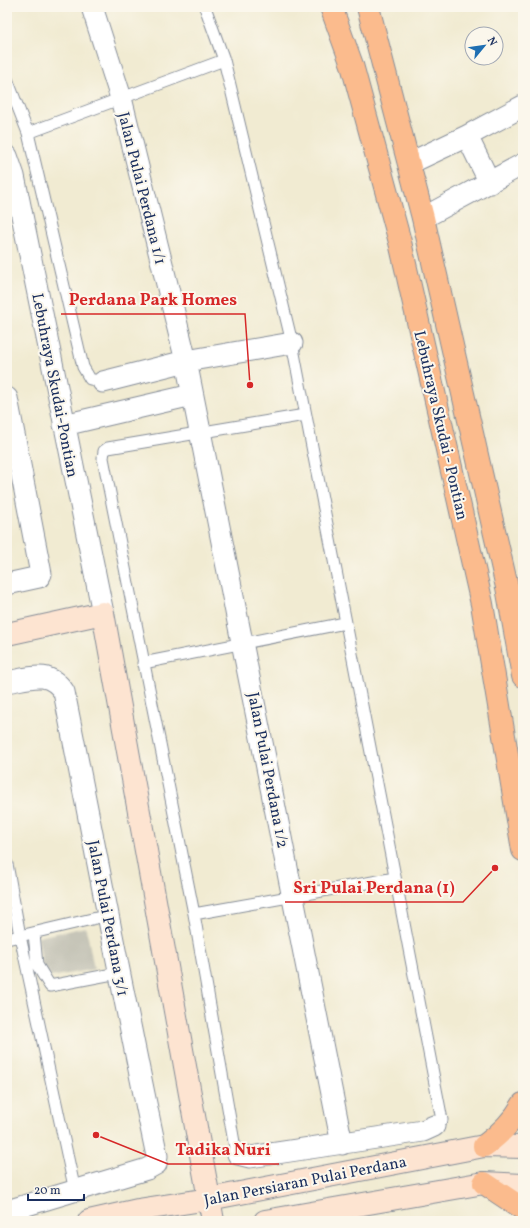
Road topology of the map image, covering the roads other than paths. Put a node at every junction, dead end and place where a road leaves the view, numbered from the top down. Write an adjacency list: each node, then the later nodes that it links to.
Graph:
1 (92, 7): 7 (street, Jalan Pulai Perdana 1/1)
2 (205, 7): 5 (lane)
3 (331, 7): 32 (highway, Lebuhraya Skudai - Pontian)
4 (368, 7): 12 (highway, Lebuhraya Skudai - Pontian)
5 (224, 60): 7 (lane); 16 (lane)
6 (7, 79): 9 (lane)
7 (121, 98): 9 (lane); 17 (street, Jalan Pulai Perdana 1/1)
8 (523, 106): 10 (street)
9 (28, 133): 18 (lane)
10 (467, 136): 12 (street); 14 (street)
11 (7, 156): 22 (street, Lebuhraya Skudai-Pontian)
12 (410, 163): 15 (highway, Lebuhraya Skudai - Pontian)
13 (523, 164): 14 (street)
14 (490, 183): 15 (street)
15 (423, 218): 30 (highway, Lebuhraya Skudai - Pontian)
16 (292, 343): 17 (street); 21 (lane)
17 (186, 361): 18 (street); 19 (street, Jalan Pulai Perdana 1/1)
18 (103, 382)
19 (192, 395): 22 (street); 23 (street, Jalan Pulai Perdana 1/2)
20 (7, 398): 24 (street)
21 (305, 415): 23 (lane); 26 (lane)
22 (64, 425): 25 (street, Lebuhraya Skudai-Pontian)
23 (200, 432): 28 (street, Jalan Pulai Perdana 1/2); 29 (lane)
24 (7, 584)
25 (103, 613): 27 (street); 51 (street)
26 (345, 623): 28 (lane); 34 (lane)
27 (7, 634)
28 (243, 642): 29 (lane); 35 (street, Jalan Pulai Perdana 1/2)
29 (143, 663): 36 (lane)
30 (523, 676)
31 (7, 682): 37 (street, Jalan Pulai Perdana 3/1)
32 (523, 850)
33 (7, 864): 39 (lane)
34 (395, 878): 35 (lane); 43 (lane)
35 (294, 895): 36 (lane); 44 (street, Jalan Pulai Perdana 1/2)
36 (194, 914): 47 (lane)
37 (109, 915): 38 (lane); 41 (street, Jalan Pulai Perdana 3/1)
38 (34, 933): 39 (lane); 41 (lane)
39 (20, 936): 40 (lane); 50 (lane)
40 (7, 939)
41 (118, 973): 50 (street, Jalan Pulai Perdana 3/1)
42 (523, 1104): 45 (highway)
43 (434, 1126): 44 (street)
44 (342, 1144): 47 (street)
45 (484, 1146): 46 (street, Jalan Persiaran Pulai Perdana); 51 (street, Jalan Persiaran Pulai Perdana)
46 (523, 1147)
47 (238, 1154)
48 (484, 1184): 49 (street, Jalan Persiaran Pulai Perdana); 52 (highway); 56 (street, Jalan Persiaran Pulai Perdana)
49 (523, 1185)
50 (75, 1191): 53 (street)
51 (209, 1199): 54 (street, Jalan Persiaran Pulai Perdana); 55 (street)
52 (523, 1209)
53 (7, 1211)
54 (89, 1221)
55 (213, 1221)
56 (265, 1221)

